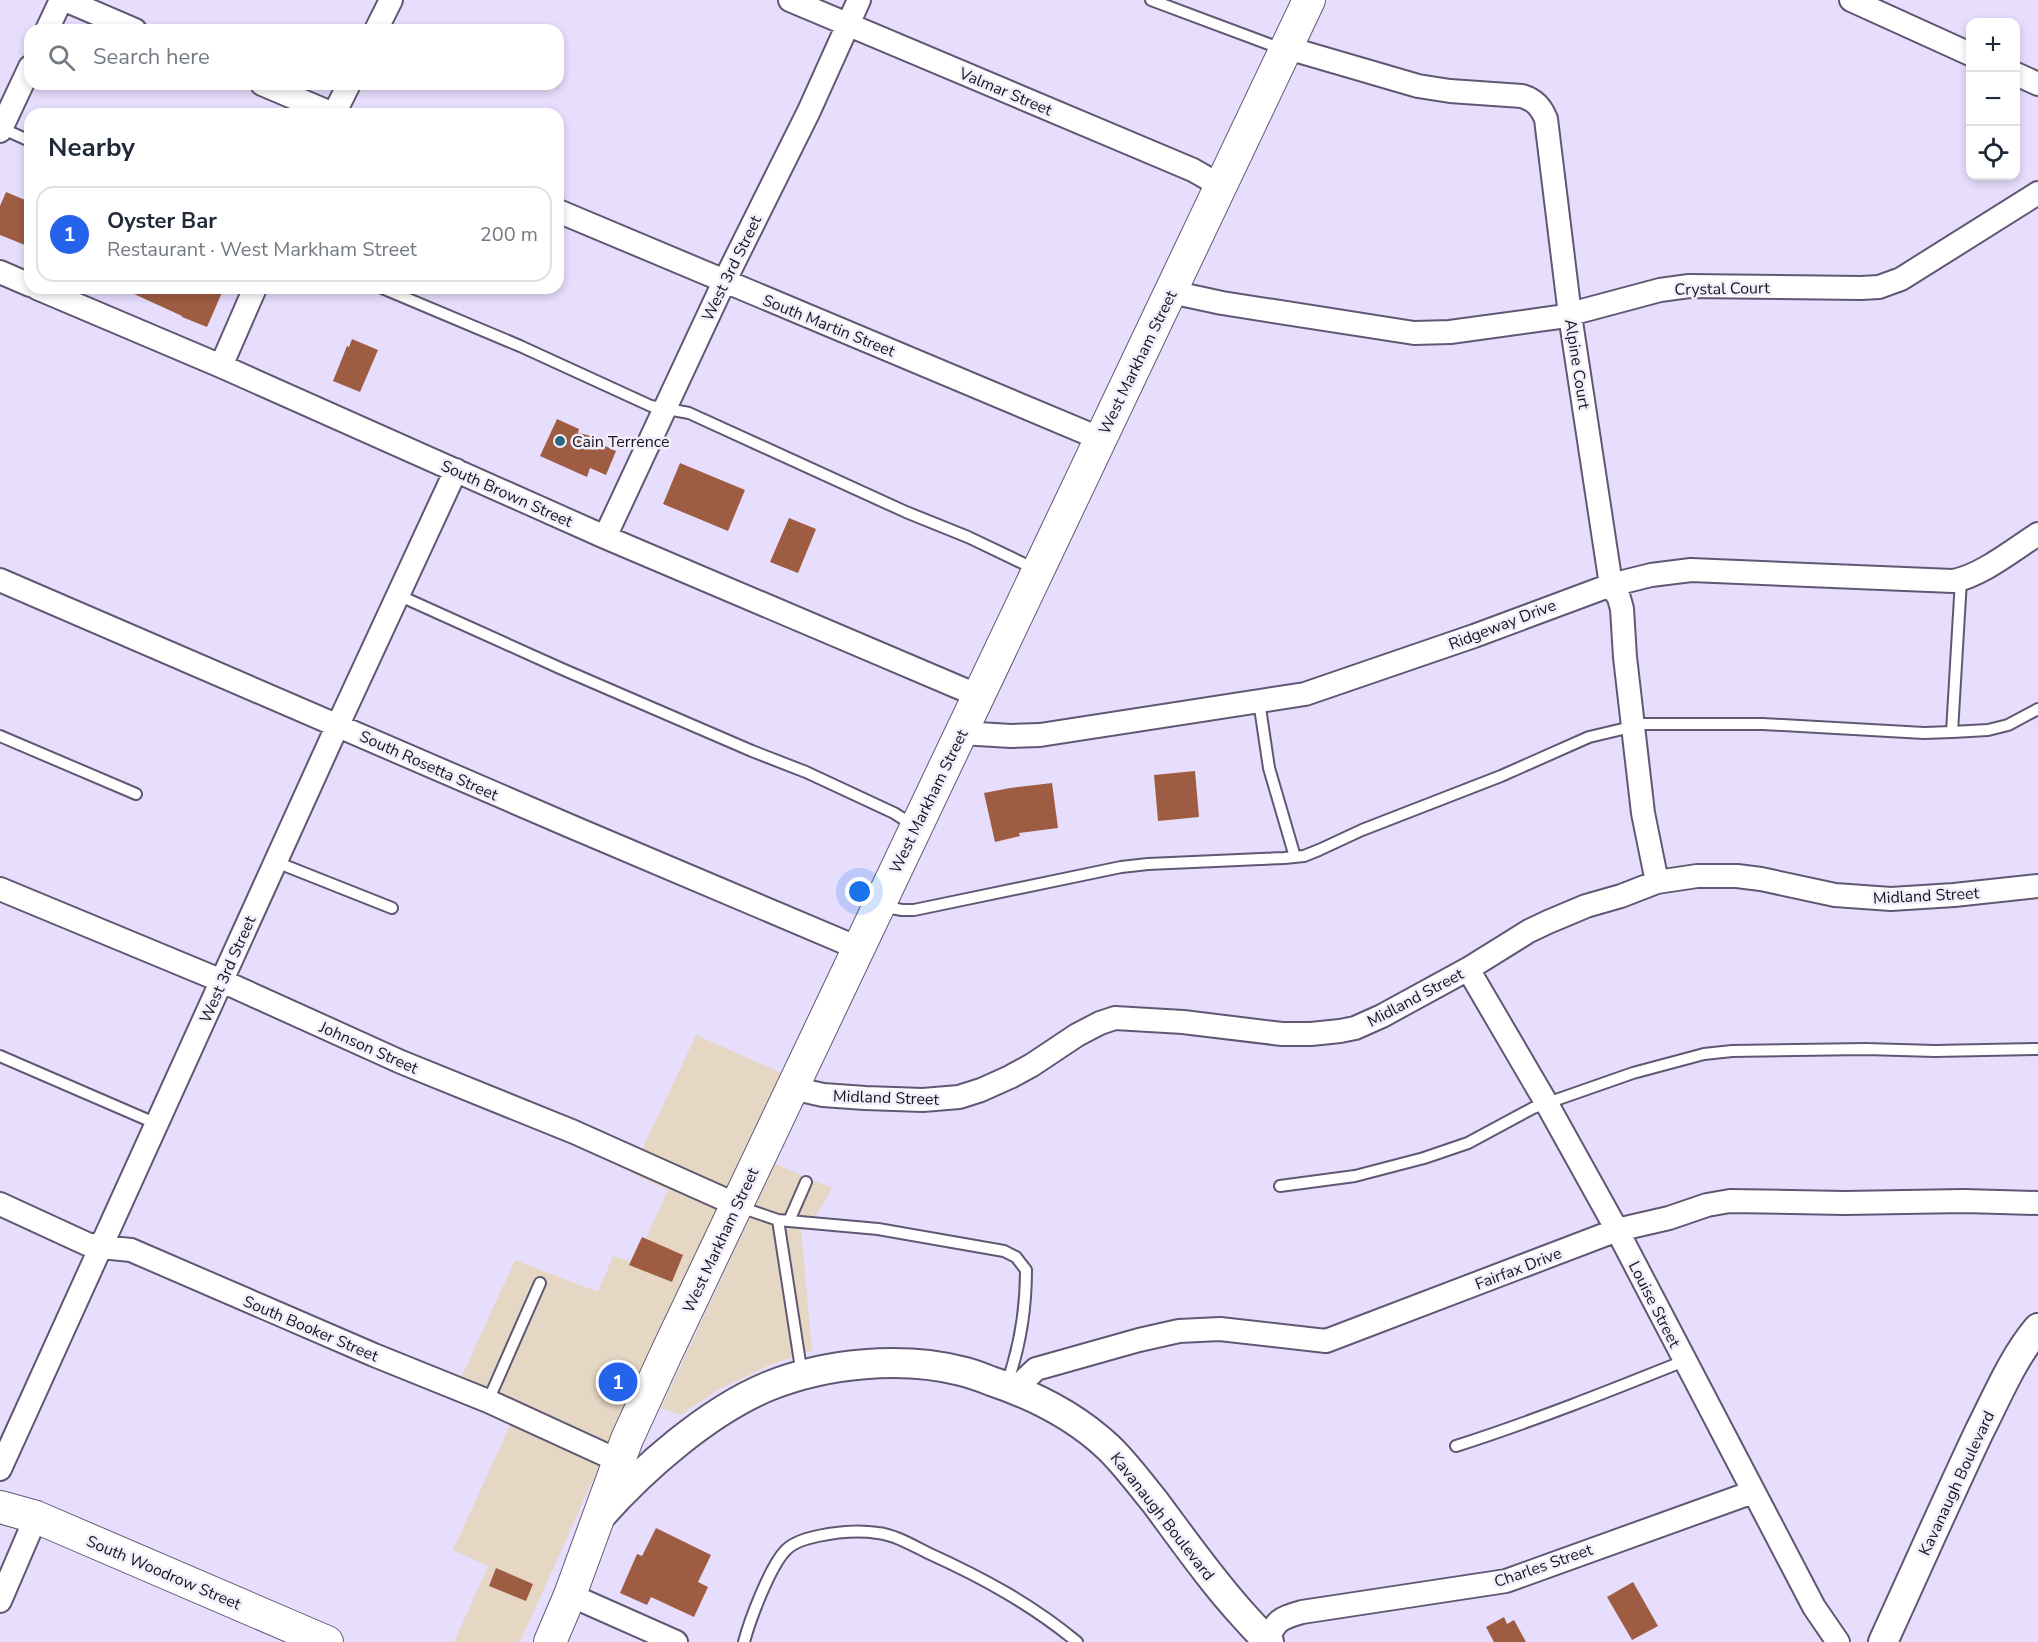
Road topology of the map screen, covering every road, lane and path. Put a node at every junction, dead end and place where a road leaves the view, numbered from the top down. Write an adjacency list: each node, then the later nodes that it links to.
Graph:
1 (63, 0): 8 (street); 9 (street)
2 (391, 0): 10 (street)
3 (790, 0): 11 (street, Valmar Street)
4 (859, 0): 11 (street, West 3rd Street)
5 (1151, 0): 12 (lane)
6 (1309, 0): 12 (main road, West Markham Street)
7 (1851, 0): 13 (street)
8 (50, 24)
9 (121, 24)
10 (379, 24)
11 (847, 24): 23 (street, Valmar Street); 28 (street, West 3rd Street)
12 (1285, 50): 23 (main road, West Markham Street); 33 (street, Alpine Court)
13 (1966, 52)
14 (2020, 76): 16 (street)
15 (24, 80): 21 (street)
16 (2038, 84)
17 (276, 90): 19 (street)
18 (346, 90): 20 (street)
19 (319, 108)
20 (336, 108)
21 (1, 130): 22 (lane)
22 (24, 139)
23 (1221, 186): 29 (main road, West Markham Street)
24 (2038, 193): 33 (street, Crystal Court)
25 (564, 214): 28 (street, South Martin Street)
26 (0, 272): 27 (street)
27 (24, 282)
28 (724, 282): 35 (street, West 3rd Street); 36 (street, South Martin Street)
29 (1171, 292): 33 (street, Crystal Court); 36 (main road, West Markham Street)
30 (51, 294): 34 (street, South Brown Street)
31 (252, 294): 34 (street)
32 (396, 294): 35 (lane)
33 (1570, 315): 43 (street, Alpine Court)
34 (221, 366): 37 (street, South Brown Street)
35 (665, 407): 39 (street, West 3rd Street); 40 (lane)
36 (1101, 439): 40 (main road, West Markham Street)
37 (456, 470): 39 (street, South Brown Street); 44 (street, West 3rd Street)
38 (2038, 534): 42 (street, Ridgeway Drive)
39 (605, 537): 45 (street, South Brown Street)
40 (1038, 571): 45 (main road, West Markham Street)
41 (0, 580): 48 (street, South Rosetta Street)
42 (1961, 580): 43 (street, Ridgeway Drive); 50 (lane)
43 (1611, 585): 46 (street, Ridgeway Drive); 49 (street, Alpine Court)
44 (398, 595): 48 (street, West 3rd Street); 54 (lane)
45 (979, 696): 51 (main road, West Markham Street)
46 (1258, 701): 51 (street, Ridgeway Drive); 55 (lane)
47 (2038, 709): 50 (lane)
48 (338, 725): 56 (street, West 3rd Street); 62 (street, South Rosetta Street)
49 (1634, 726): 50 (lane); 55 (lane); 57 (street, Alpine Court)
50 (1952, 732)
51 (960, 733): 54 (main road, West Markham Street)
52 (0, 736): 53 (lane)
53 (136, 794)
54 (916, 826): 60 (main road, West Markham Street)
55 (1295, 857): 60 (lane)
56 (276, 862): 61 (lane); 64 (street, West 3rd Street)
57 (1657, 882): 58 (street, Midland Street); 63 (street, Midland Street)
58 (2038, 886)
59 (0, 889): 64 (street, Johnson Street)
60 (878, 905): 62 (main road, West Markham Street)
61 (392, 909)
62 (858, 948): 67 (main road, West Markham Street)
63 (1468, 969): 67 (street, Midland Street); 68 (street, Louise Street)
64 (222, 981): 69 (street, West 3rd Street); 74 (street, Johnson Street)
65 (2038, 1049): 68 (lane)
66 (0, 1056): 69 (lane)
67 (792, 1088): 74 (main road, West Markham Street)
68 (1547, 1104): 71 (lane); 77 (street, Louise Street)
69 (157, 1124): 78 (street, West 3rd Street)
70 (806, 1182): 76 (lane)
71 (1280, 1186)
72 (2038, 1203): 77 (street, Fairfax Drive)
73 (0, 1204): 78 (street, South Booker Street)
74 (737, 1206): 75 (lane); 86 (main road, West Markham Street)
75 (778, 1220): 76 (lane); 82 (lane)
76 (789, 1221): 83 (lane)
77 (1617, 1230): 81 (street, Louise Street); 83 (street, Fairfax Drive)
78 (101, 1247): 84 (street, South Booker Street); 87 (street, West 3rd Street)
79 (540, 1283): 84 (lane)
80 (2038, 1329): 101 (street, Kavanaugh Boulevard)
81 (1684, 1361): 85 (lane); 88 (street, Louise Street)
82 (802, 1375): 83 (street, Kavanaugh Boulevard); 91 (street, Kavanaugh Boulevard)
83 (1011, 1387): 99 (street, Kavanaugh Boulevard)
84 (488, 1401): 86 (street, South Booker Street)
85 (1456, 1446)
86 (619, 1461): 91 (main road, West Markham Street)
87 (0, 1469)
88 (1753, 1492): 99 (street, Charles Street); 100 (street, Louise Street)
89 (0, 1507): 90 (main road, South Woodrow Street)
90 (36, 1517): 93 (street); 94 (main road, South Woodrow Street)
91 (598, 1520): 92 (main road, West Markham Street)
92 (570, 1595): 95 (main road, West Markham Street); 96 (street)
93 (0, 1601)
94 (327, 1642)
95 (550, 1642)
96 (676, 1642)
97 (744, 1642): 98 (lane)
98 (1077, 1642)
99 (1268, 1642)
100 (1838, 1642)
101 (1883, 1642)

